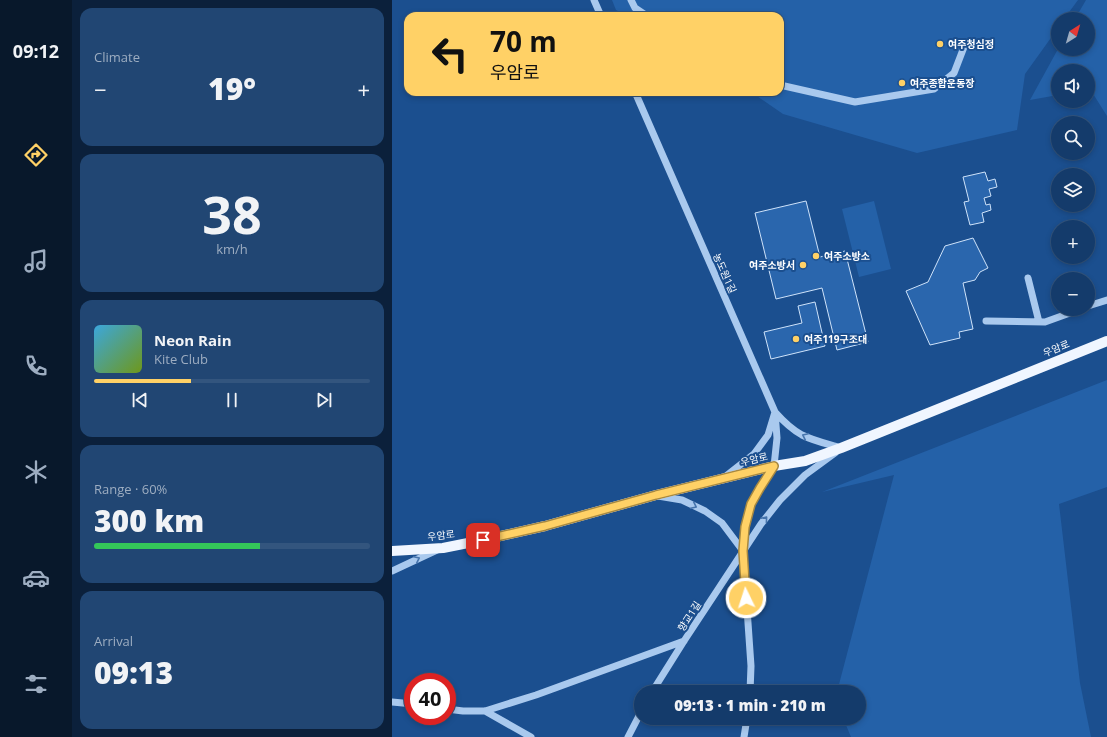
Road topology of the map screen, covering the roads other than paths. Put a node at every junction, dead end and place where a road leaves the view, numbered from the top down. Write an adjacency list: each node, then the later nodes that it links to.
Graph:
1 (594, 0): 3 (street)
2 (631, 0): 4 (street)
3 (599, 12)
4 (641, 12)
5 (964, 47): 6 (street)
6 (784, 86)
7 (637, 96): 15 (street, 농도원1길)
8 (1028, 278): 13 (street)
9 (1107, 300): 10 (street)
10 (1095, 304)
11 (1062, 316): 13 (street)
12 (986, 321): 13 (street)
13 (1039, 322)
14 (1107, 340): 16 (main road, 우암로)
15 (775, 412): 16 (street, one-way to 15); 17 (street, 농도원1길); 18 (street)
16 (841, 448): 17 (main road, 우암로); 22 (street, one-way to 16)
17 (774, 466): 18 (main road, 우암로); 22 (street, 향교1길)
18 (722, 479): 19 (main road, 우암로)
19 (656, 495): 20 (main road, 우암로); 22 (street, one-way to 22)
20 (443, 548): 21 (main road, 우암로); 23 (street, one-way to 20)
21 (392, 551)
22 (743, 551): 24 (street, 향교1길); 26 (street, 향교1길)
23 (392, 571)
24 (684, 641): 25 (street, 향교1길); 30 (street)
25 (656, 685)
26 (750, 685)
27 (392, 702): 28 (street)
28 (404, 703)
29 (456, 710): 30 (street)
30 (485, 710): 33 (street)
31 (634, 725): 34 (street)
32 (746, 725): 35 (street)
33 (531, 737)
34 (628, 737)
35 (744, 737)

